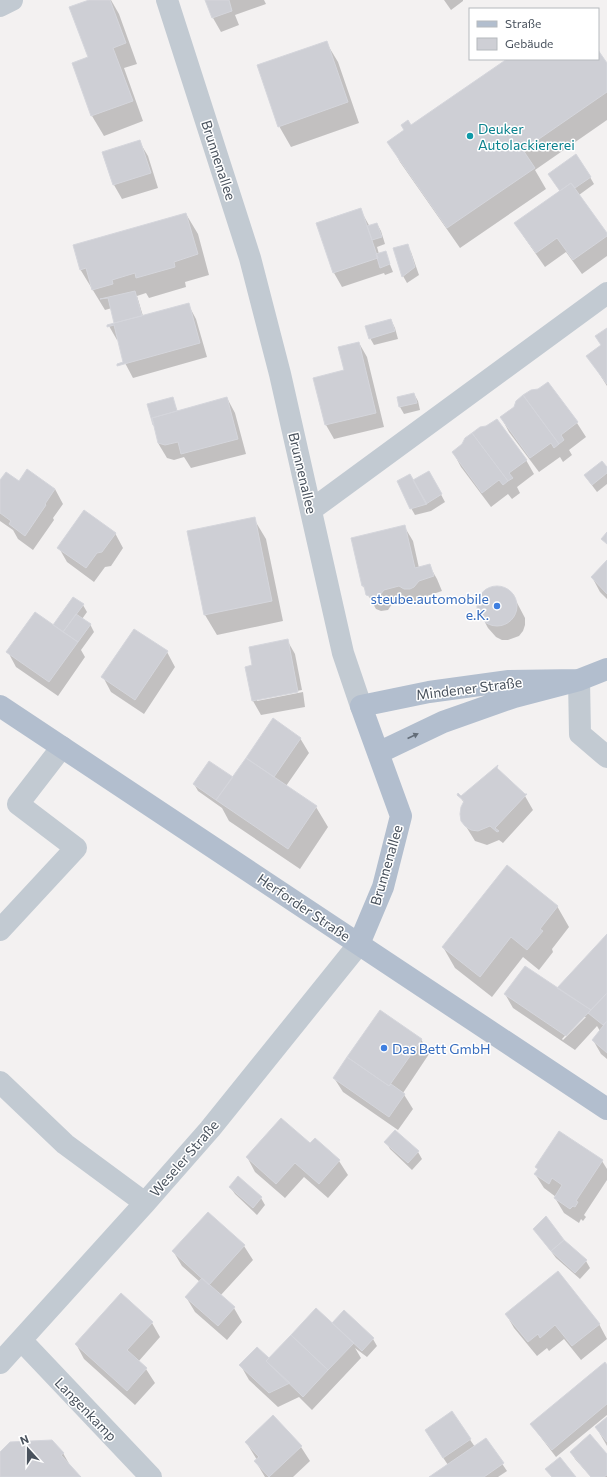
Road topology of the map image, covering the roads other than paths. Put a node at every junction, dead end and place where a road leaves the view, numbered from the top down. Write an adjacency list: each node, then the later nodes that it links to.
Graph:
1 (12, 0): 3 (street)
2 (167, 0): 5 (street, Brunnenallee)
3 (0, 6)
4 (607, 293): 5 (street)
5 (311, 510): 9 (street, Brunnenallee)
6 (607, 669): 7 (main road, Mindener Straße)
7 (579, 680): 9 (main road, Mindener Straße); 11 (main road, Mindener Straße, one-way to 7); 12 (street)
8 (0, 706): 10 (main road, Herforder Straße)
9 (361, 706): 11 (main road, Brunnenallee)
10 (62, 747): 13 (street); 14 (main road, Herforder Straße)
11 (378, 753): 14 (main road, Brunnenallee)
12 (607, 757)
13 (0, 930)
14 (359, 944): 16 (main road, Herforder Straße); 17 (street, Weseler Straße)
15 (0, 1082): 17 (street)
16 (607, 1109)
17 (145, 1203): 18 (street, Weseler Straße)
18 (21, 1340): 19 (street, Weseler Straße); 20 (street, Langenkamp)
19 (0, 1363)
20 (151, 1477)

